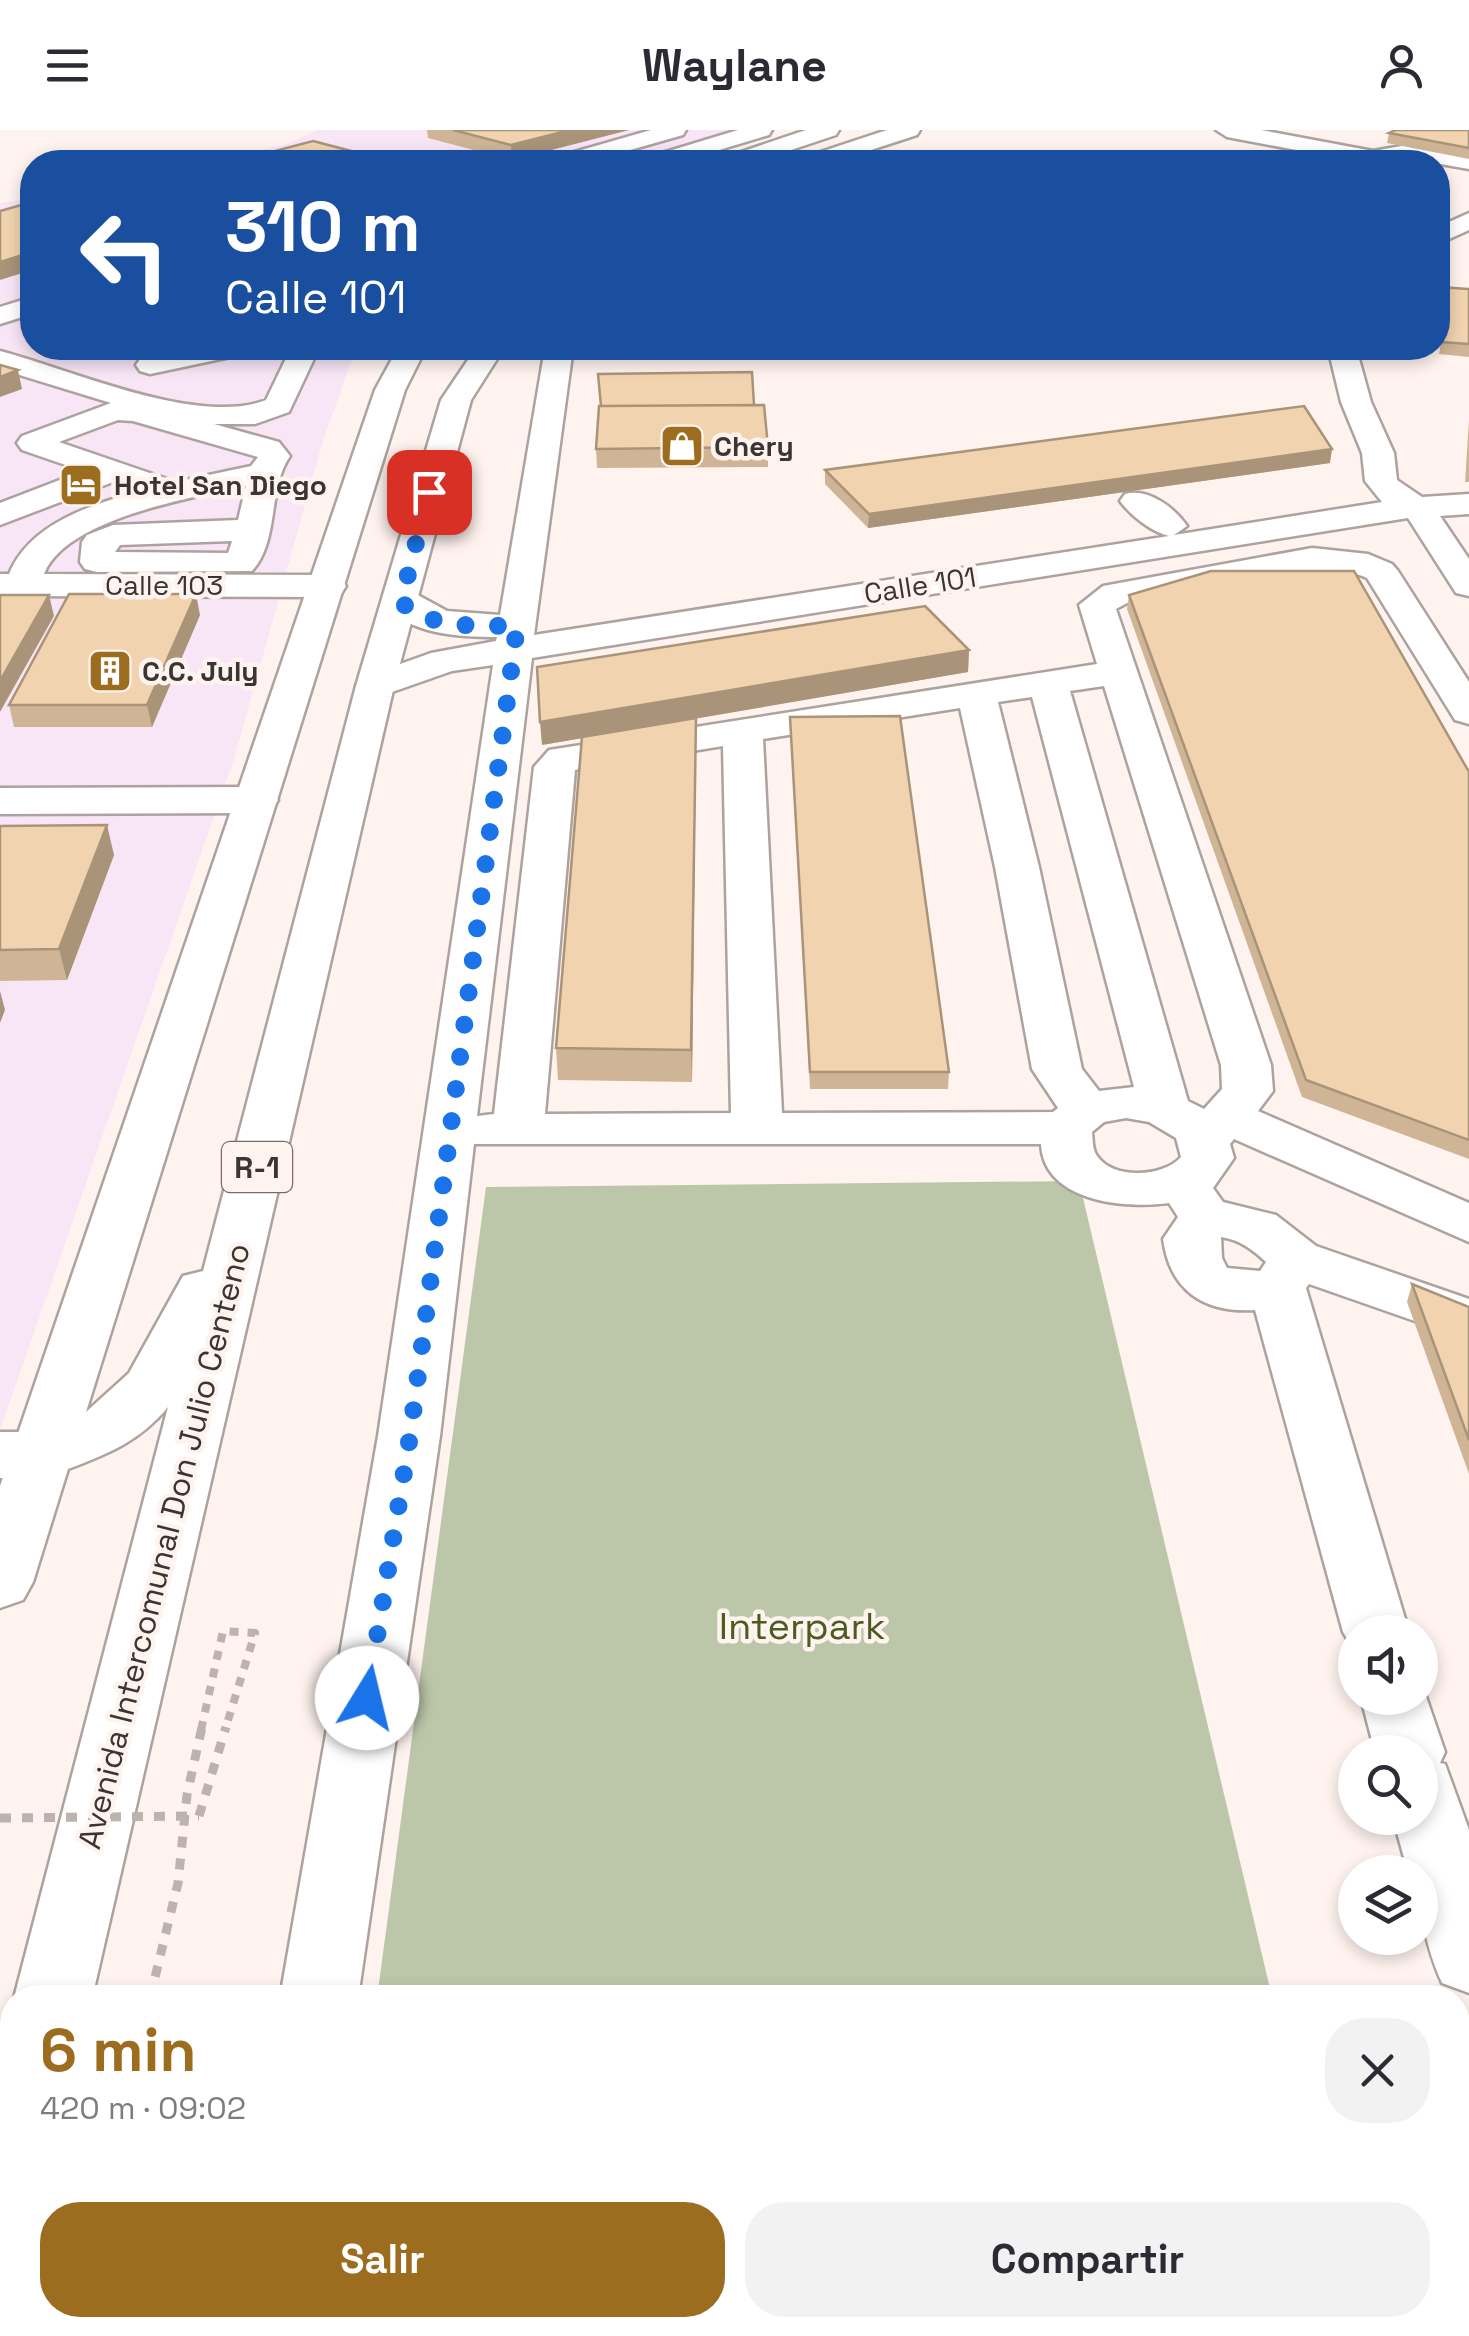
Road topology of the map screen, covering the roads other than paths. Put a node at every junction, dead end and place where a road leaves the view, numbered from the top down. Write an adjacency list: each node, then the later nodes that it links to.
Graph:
1 (676, 130): 8 (street)
2 (761, 130): 9 (street)
3 (828, 130): 10 (street)
4 (910, 130): 11 (street)
5 (1202, 130): 12 (street)
6 (1227, 130): 13 (street)
7 (1250, 130): 14 (street)
8 (607, 150)
9 (696, 150)
10 (769, 150)
11 (849, 150)
12 (1321, 150)
13 (1329, 150)
14 (1337, 150)
15 (0, 360): 24 (street)
16 (37, 360): 24 (street)
17 (144, 360): 25 (street)
18 (220, 360): 25 (street)
19 (300, 360): 26 (street)
20 (406, 360): 42 (street)
21 (482, 360): 43 (street, Avenida Intercomunal Don Julio Centeno / R-1)
22 (556, 360): 44 (street)
23 (1343, 360): 28 (street)
24 (30, 369): 26 (street)
25 (210, 378): 26 (street)
26 (189, 412)
27 (33, 444): 29 (street); 30 (street); 31 (street)
28 (1378, 453): 33 (street); 35 (street)
29 (0, 456)
30 (111, 471): 32 (street); 37 (street)
31 (262, 473): 32 (street); 39 (street)
32 (168, 490): 41 (street)
33 (1469, 492)
34 (1137, 500): 38 (street)
35 (1404, 500): 36 (street, Calle 101); 38 (street, Calle 101); 40 (street); 44 (street, Calle 101)
36 (1469, 504)
37 (0, 516)
38 (1170, 526): 44 (street, Calle 101)
39 (252, 530)
40 (1466, 576)
41 (11, 585): 42 (street, Calle 103)
42 (328, 586): 51 (street)
43 (401, 602): 44 (street, Calle 101); 47 (street, Avenida Intercomunal Don Julio Centeno / R-1)
44 (516, 638): 47 (street, Calle 101); 58 (street)
45 (1117, 672): 46 (street); 49 (street); 55 (street)
46 (1048, 683): 48 (street); 54 (street)
47 (375, 686): 61 (street, Avenida Intercomunal Don Julio Centeno / R-1)
48 (976, 695): 50 (street); 53 (street)
49 (1469, 712)
50 (743, 734): 57 (street); 59 (street)
51 (258, 800): 52 (street); 65 (street)
52 (0, 801)
53 (1017, 867): 54 (street); 56 (street)
54 (1100, 869): 55 (street); 60 (street)
55 (1185, 870): 60 (street)
56 (1077, 1119): 57 (street); 60 (street); 60 (street)
57 (757, 1129): 59 (street)
58 (450, 1130): 59 (street); 71 (street)
59 (518, 1130)
60 (1197, 1153): 62 (street); 63 (street)
61 (250, 1196): 65 (street); 70 (street, Avenida Intercomunal Don Julio Centeno / R-1)
62 (1469, 1224)
63 (1287, 1274): 64 (street); 67 (street)
64 (1469, 1320)
65 (21, 1455): 66 (street)
66 (0, 1582)
67 (1372, 1615)
68 (1434, 1835): 69 (street)
69 (1469, 1958)
70 (56, 1985)
71 (321, 1985)

